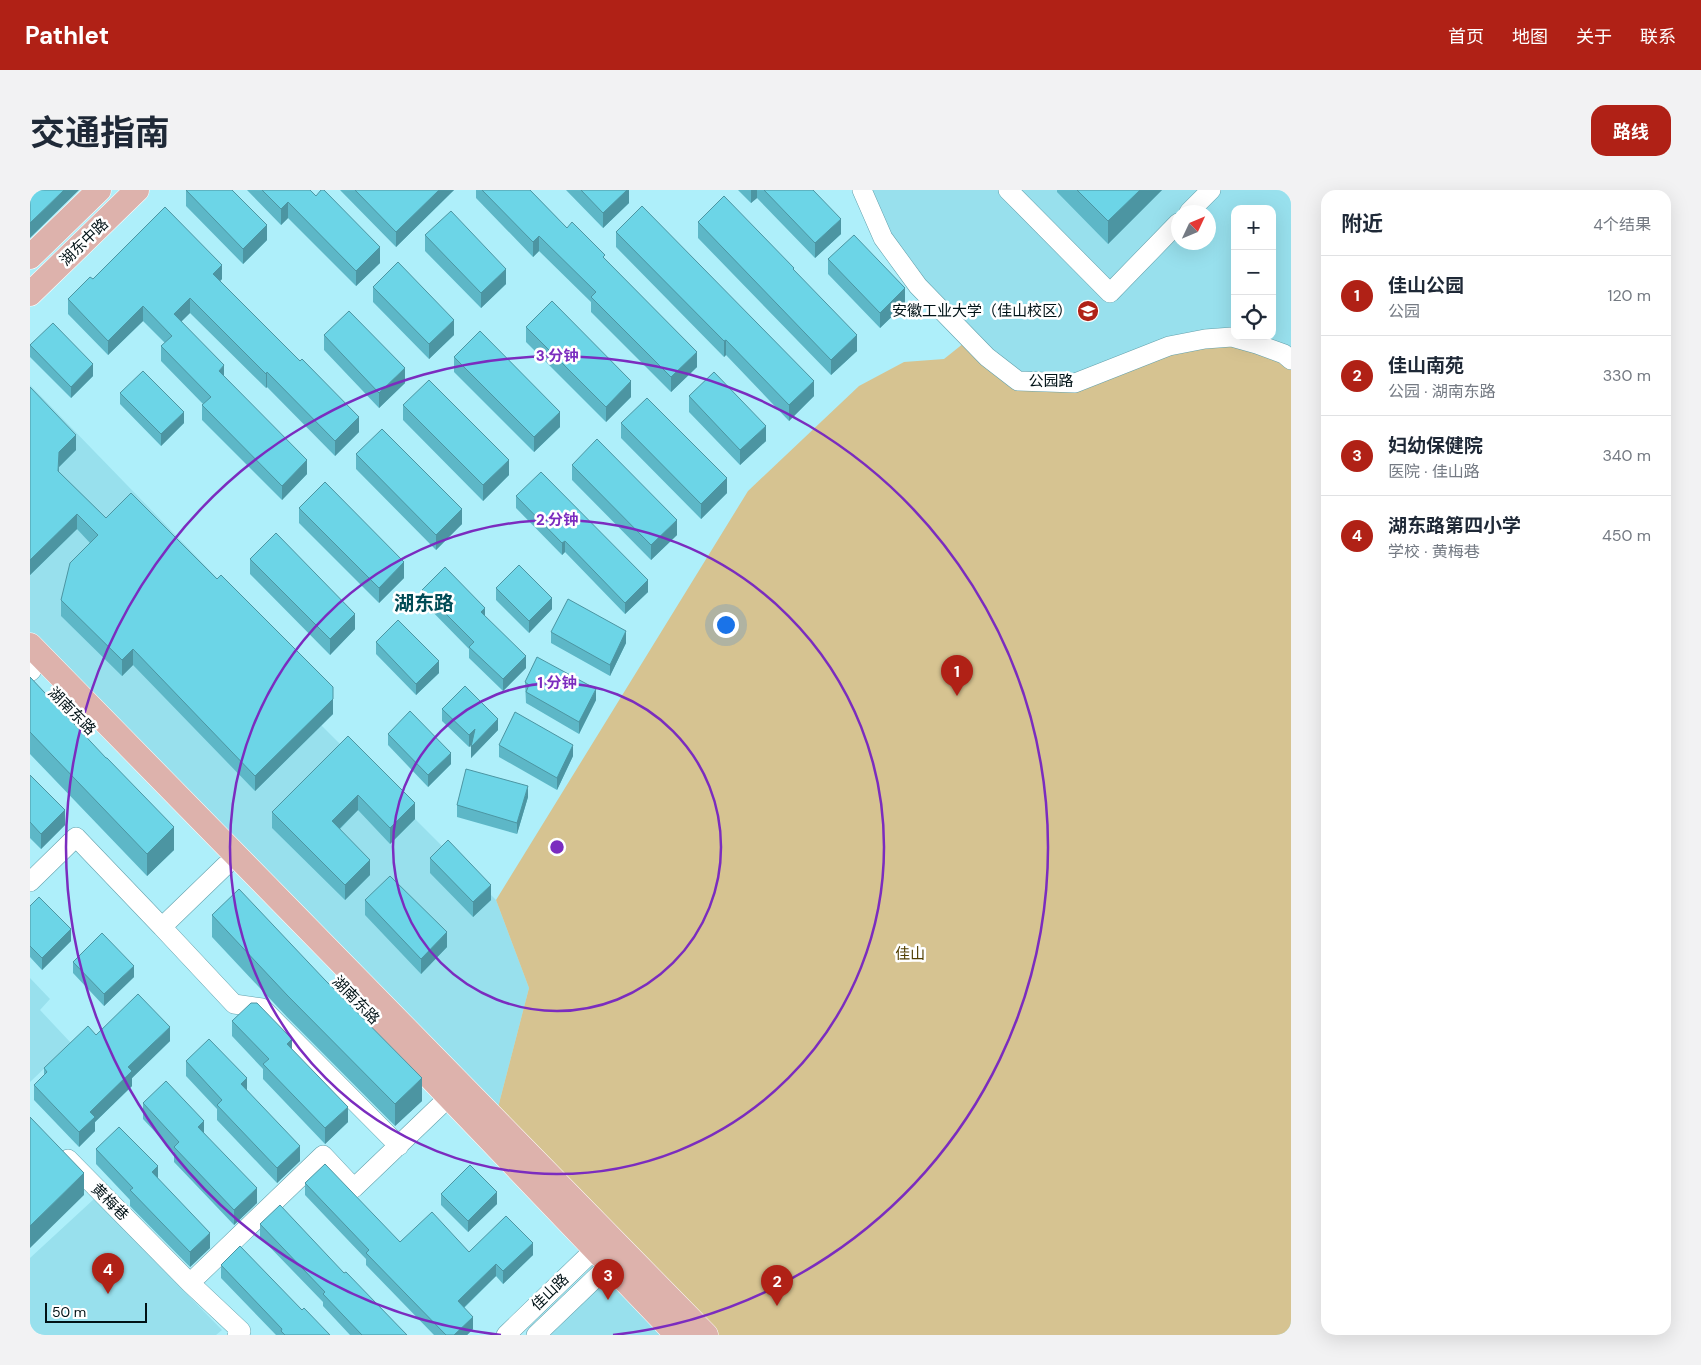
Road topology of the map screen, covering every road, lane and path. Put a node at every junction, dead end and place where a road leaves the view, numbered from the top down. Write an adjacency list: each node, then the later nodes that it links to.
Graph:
1 (99, 190): 8 (main road, 湖东中路)
2 (137, 190): 9 (main road, 湖东中路)
3 (862, 190): 10 (street, 公园路)
4 (1008, 190): 7 (street)
5 (1211, 190): 6 (street)
6 (1196, 205)
7 (1171, 230)
8 (30, 257)
9 (30, 294)
10 (1291, 360)
11 (30, 645): 25 (main road)
12 (31, 670): 13 (main road, 湖南东路)
13 (226, 865): 15 (street); 16 (main road, 湖南东路)
14 (30, 882): 15 (street)
15 (162, 927): 17 (street)
16 (449, 1097): 17 (street); 19 (main road, 湖南东路)
17 (399, 1146): 20 (street)
18 (58, 1148): 20 (street, 黄梅巷)
19 (602, 1257): 22 (street, 佳山路); 23 (street, 佳山路); 24 (main road, 湖南东路)
20 (190, 1283): 21 (street, 黄梅巷)
21 (241, 1334)
22 (506, 1335)
23 (536, 1335)
24 (678, 1335)
25 (706, 1335)

